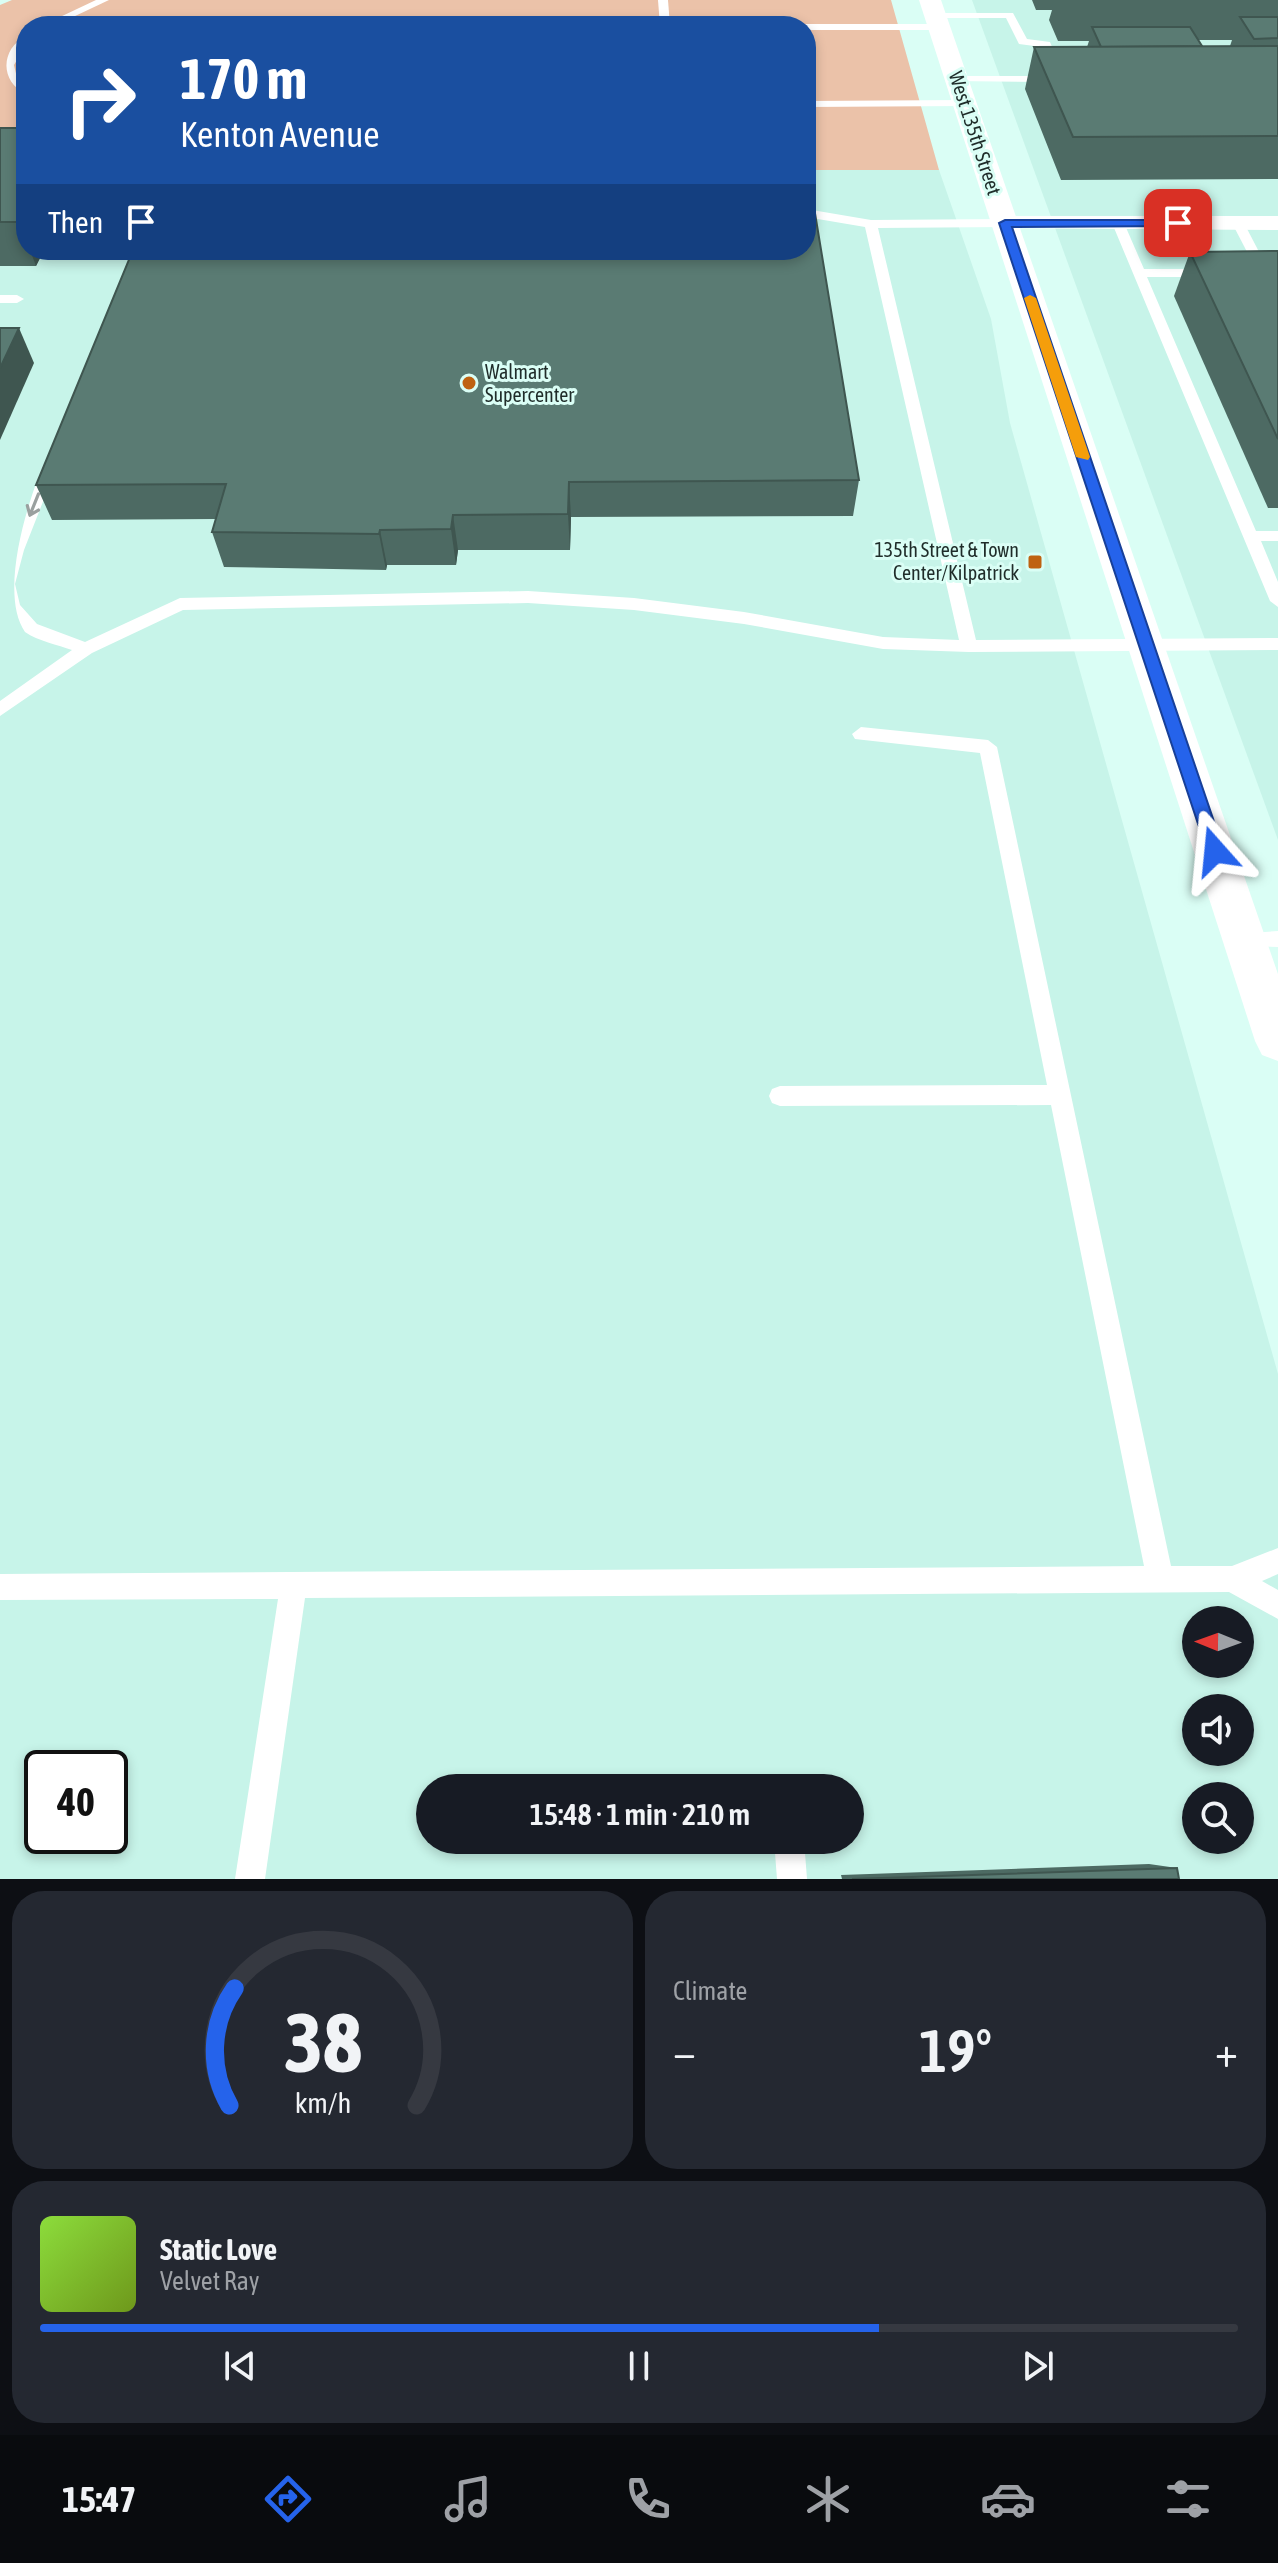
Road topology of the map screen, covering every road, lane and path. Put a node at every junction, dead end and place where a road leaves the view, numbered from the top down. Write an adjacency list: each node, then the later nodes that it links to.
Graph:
1 (104, 0): 5 (lane)
2 (982, 0): 4 (lane)
3 (935, 14): 4 (lane); 6 (lane); 11 (street, West 135th Street)
4 (988, 15): 8 (lane)
5 (68, 16)
6 (816, 26)
7 (16, 50): 10 (lane)
8 (1060, 79): 9 (lane); 11 (lane)
9 (1073, 79)
10 (16, 82)
11 (961, 91): 12 (lane); 14 (street, West 135th Street)
12 (816, 103)
13 (816, 215): 18 (lane)
14 (1005, 223): 15 (street); 18 (lane); 29 (street, West 135th Street)
15 (1118, 223): 16 (street); 19 (lane)
16 (1238, 223): 17 (street); 21 (lane)
17 (1278, 223)
18 (871, 224): 30 (lane)
19 (1139, 273): 20 (lane); 25 (lane)
20 (1217, 273)
21 (1263, 273)
22 (0, 299): 23 (lane)
23 (17, 299)
24 (53, 456): 31 (lane, one-way to 31)
25 (1251, 536): 26 (lane); 27 (lane)
26 (1278, 536)
27 (1278, 601)
28 (1278, 644): 29 (lane)
29 (1146, 645): 30 (lane); 34 (street, West 135th Street)
30 (969, 646): 31 (lane)
31 (86, 649): 32 (lane)
32 (0, 710)
33 (861, 734): 36 (lane)
34 (1262, 940): 35 (street, West 135th Street)
35 (1278, 1041)
36 (1061, 1095): 37 (lane); 39 (lane)
37 (780, 1096)
38 (1278, 1561): 40 (lane)
39 (1160, 1579): 40 (lane); 41 (lane)
40 (1232, 1579): 43 (lane)
41 (294, 1584): 42 (lane); 45 (lane)
42 (0, 1587)
43 (1278, 1605)
44 (790, 1854): 46 (lane)
45 (250, 1879)
46 (792, 1879)

